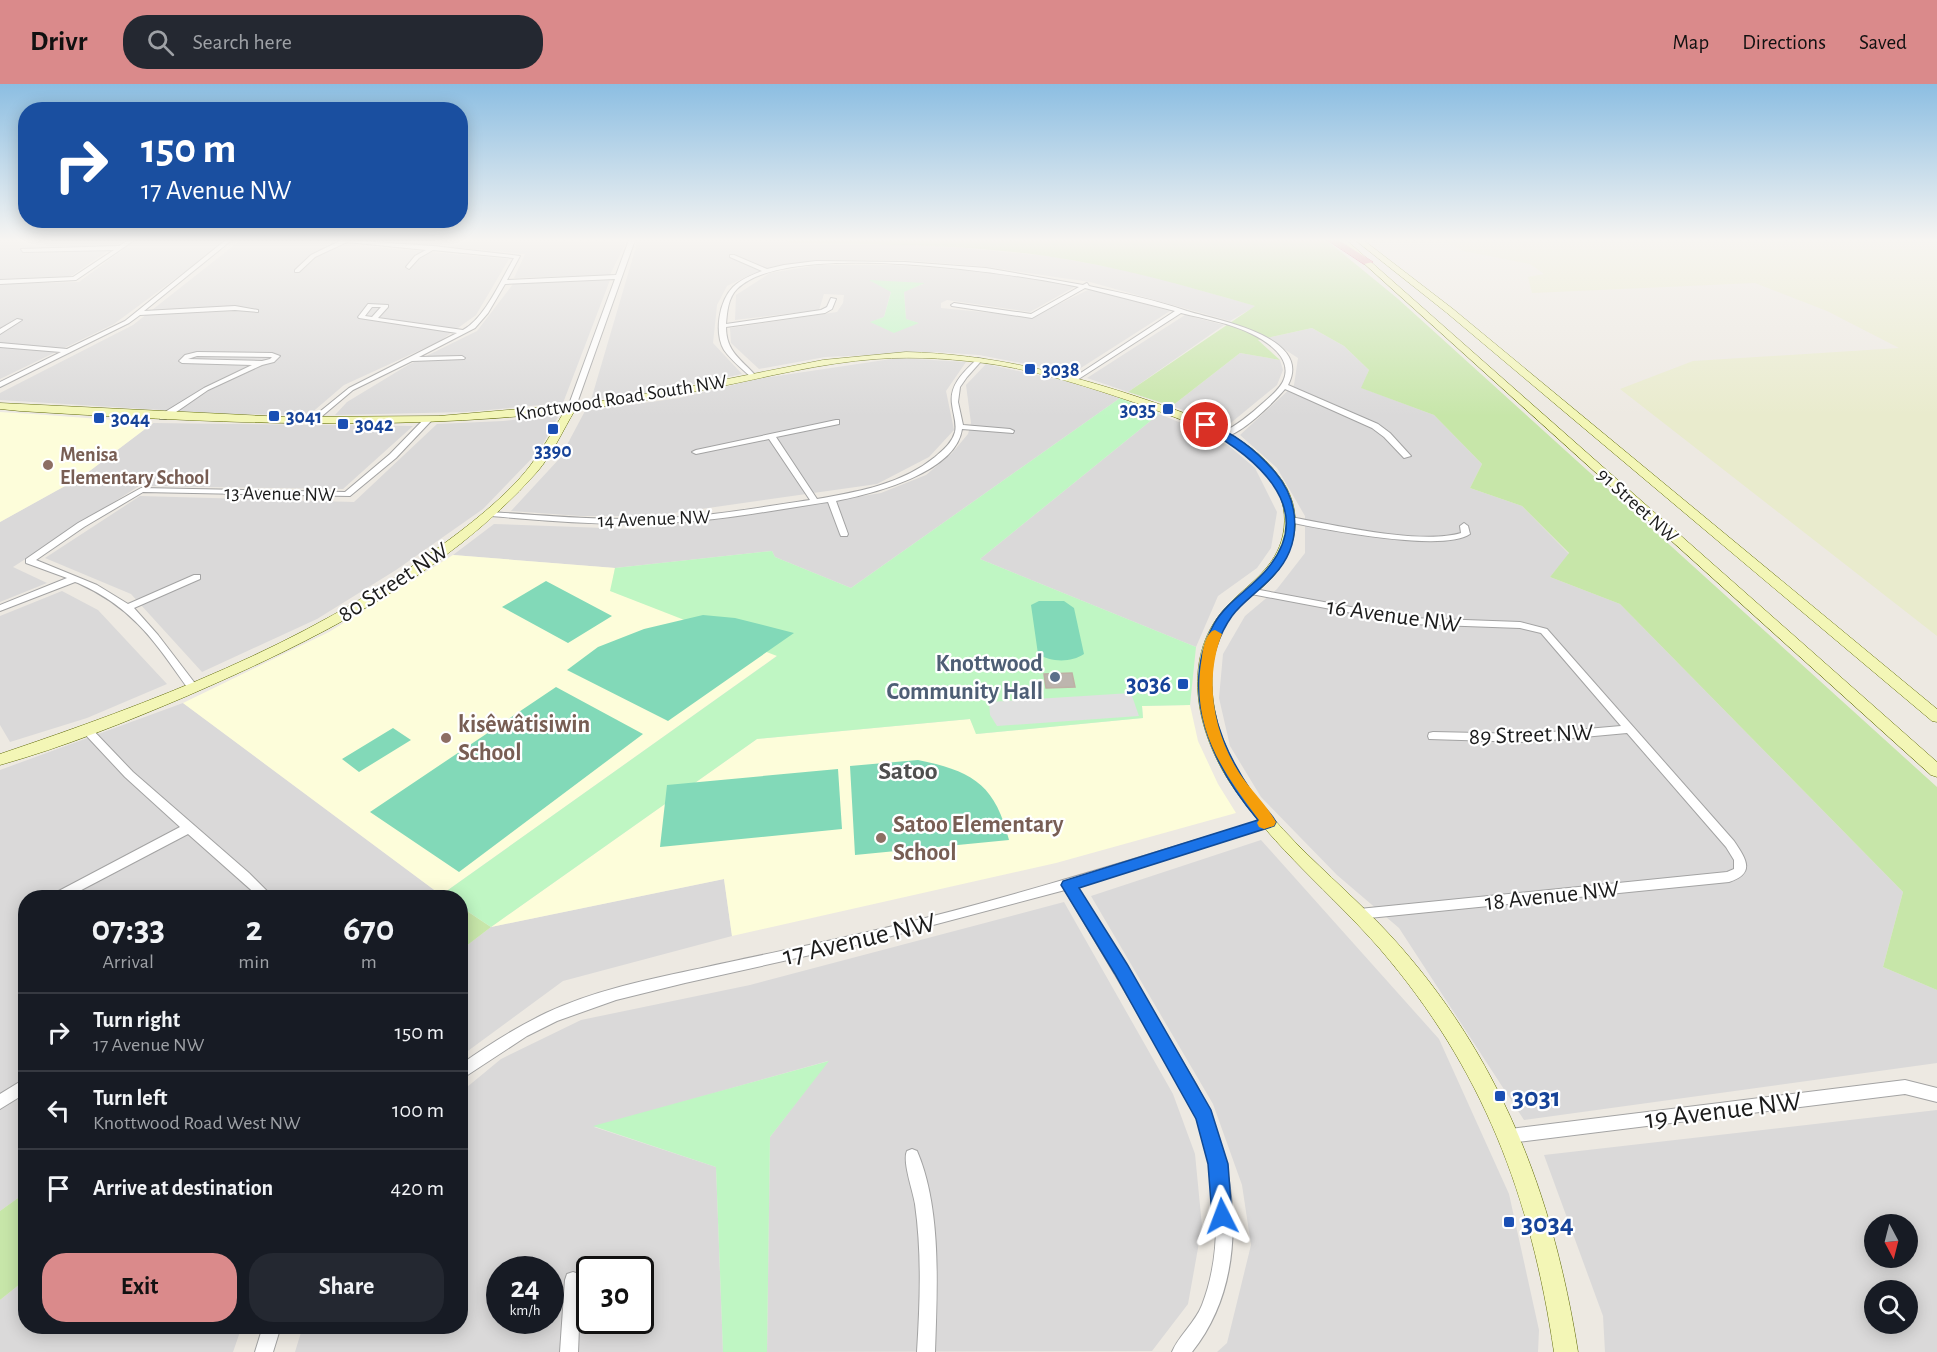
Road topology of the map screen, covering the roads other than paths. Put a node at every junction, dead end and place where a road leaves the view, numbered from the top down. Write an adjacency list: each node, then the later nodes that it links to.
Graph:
1 (158, 298): 13 (street)
2 (493, 298): 18 (street)
3 (611, 298): 30 (street, 80 Street NW)
4 (728, 298): 16 (street)
5 (1064, 298): 10 (street)
6 (1136, 298): 12 (street)
7 (1408, 298): 59 (street, 91 Street NW)
8 (1433, 298): 54 (street, 91 Street NW)
9 (833, 299): 16 (street)
10 (954, 305)
11 (256, 310): 13 (street)
12 (1180, 310): 26 (street); 28 (street)
13 (140, 313): 20 (street)
14 (373, 319): 18 (street)
15 (19, 320): 17 (street)
16 (722, 326): 25 (street)
17 (0, 332)
18 (465, 332): 23 (street)
19 (0, 345): 20 (street)
20 (69, 351): 27 (street)
21 (462, 358): 23 (street)
22 (980, 358): 25 (street, Knottwood Road South NW); 26 (street, Knottwood Road South NW); 35 (street)
23 (409, 359): 32 (street)
24 (262, 363): 24 (street); 31 (street)
25 (753, 376): 30 (street, Knottwood Road South NW)
26 (1076, 379): 37 (street, Knottwood Road South NW)
27 (0, 385)
28 (1284, 386): 37 (street); 40 (street)
29 (0, 406): 31 (street, Knottwood Road South NW)
30 (572, 407): 33 (street, Knottwood Road South NW); 43 (street, 80 Street NW)
31 (163, 417): 32 (street, Knottwood Road South NW)
32 (315, 420): 33 (street, Knottwood Road South NW)
33 (428, 420): 48 (street, 13 Avenue NW)
34 (837, 422): 38 (street)
35 (961, 427): 36 (street); 41 (street, 14 Avenue NW)
36 (1010, 431)
37 (1224, 435): 44 (street, Knottwood Road South NW)
38 (771, 436): 39 (street); 42 (street)
39 (696, 452)
40 (1407, 456)
41 (831, 499): 42 (street, 14 Avenue NW); 46 (street)
42 (815, 501): 43 (street, 14 Avenue NW)
43 (491, 514): 53 (street, 80 Street NW)
44 (1291, 520): 45 (street); 49 (street)
45 (1464, 526)
46 (844, 534)
47 (197, 577): 51 (street)
48 (74, 579): 50 (street); 51 (street)
49 (1249, 591): 52 (street, 16 Avenue NW); 60 (street)
50 (0, 608)
51 (127, 608): 53 (street)
52 (1540, 629): 55 (street, 89 Street NW)
53 (193, 688): 56 (street, 80 Street NW)
54 (1937, 717)
55 (1630, 729): 57 (street, 89 Street NW); 62 (street, 89 Street NW)
56 (86, 730): 58 (street, 80 Street NW); 61 (street)
57 (1432, 736)
58 (0, 760)
59 (1937, 771)
60 (1269, 822): 63 (street, 17 Avenue NW); 66 (street)
61 (187, 829): 64 (street); 65 (street)
62 (1742, 868): 66 (street, 18 Avenue NW)
63 (1069, 885): 67 (street, 17 Avenue NW); 78 (street)
64 (70, 890)
65 (259, 890)
66 (1359, 914): 71 (street)
67 (468, 1068)
68 (18, 1091): 70 (street)
69 (1936, 1095): 71 (street, 19 Avenue NW)
70 (0, 1102)
71 (1510, 1136): 79 (street)
72 (912, 1156): 77 (street)
73 (573, 1280): 76 (street)
74 (270, 1334): 75 (street)
75 (264, 1352)
76 (569, 1352)
77 (926, 1352)
78 (1181, 1352)
79 (1566, 1352)

